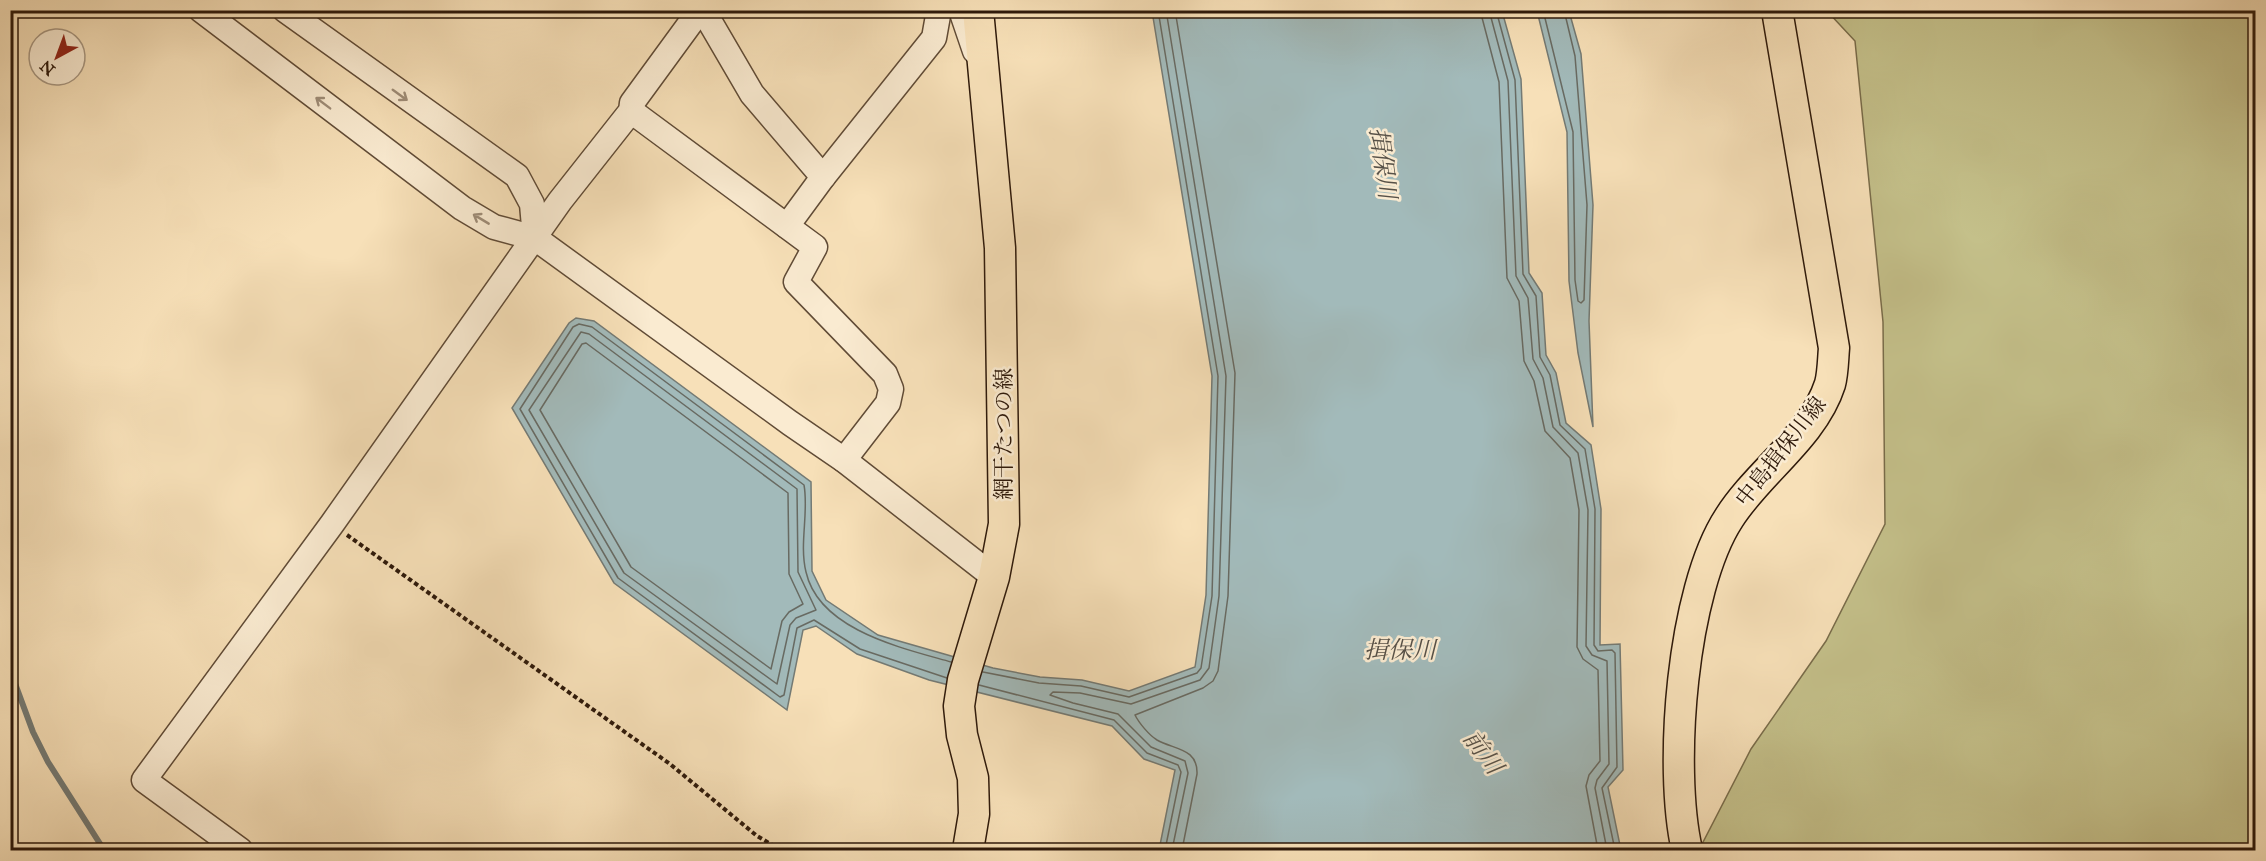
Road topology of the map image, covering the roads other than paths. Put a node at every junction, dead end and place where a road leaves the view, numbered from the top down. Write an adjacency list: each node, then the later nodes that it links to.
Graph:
1 (201, 10): 12 (street, one-way to 1)
2 (285, 10): 12 (street, one-way to 12)
3 (702, 10): 9 (street); 10 (street)
4 (939, 10): 10 (street)
5 (961, 10): 8 (street)
6 (978, 10): 8 (main road, 網干たつの線)
7 (1777, 10): 17 (main road, 中島揖保川線)
8 (984, 66): 14 (main road, 網干たつの線)
9 (631, 111): 11 (street); 12 (street)
10 (823, 177): 11 (street)
11 (787, 226): 13 (street)
12 (536, 238): 13 (street); 15 (street)
13 (844, 460): 14 (street)
14 (994, 577): 16 (main road, 網干たつの線)
15 (240, 850)
16 (968, 850)
17 (1687, 850)

